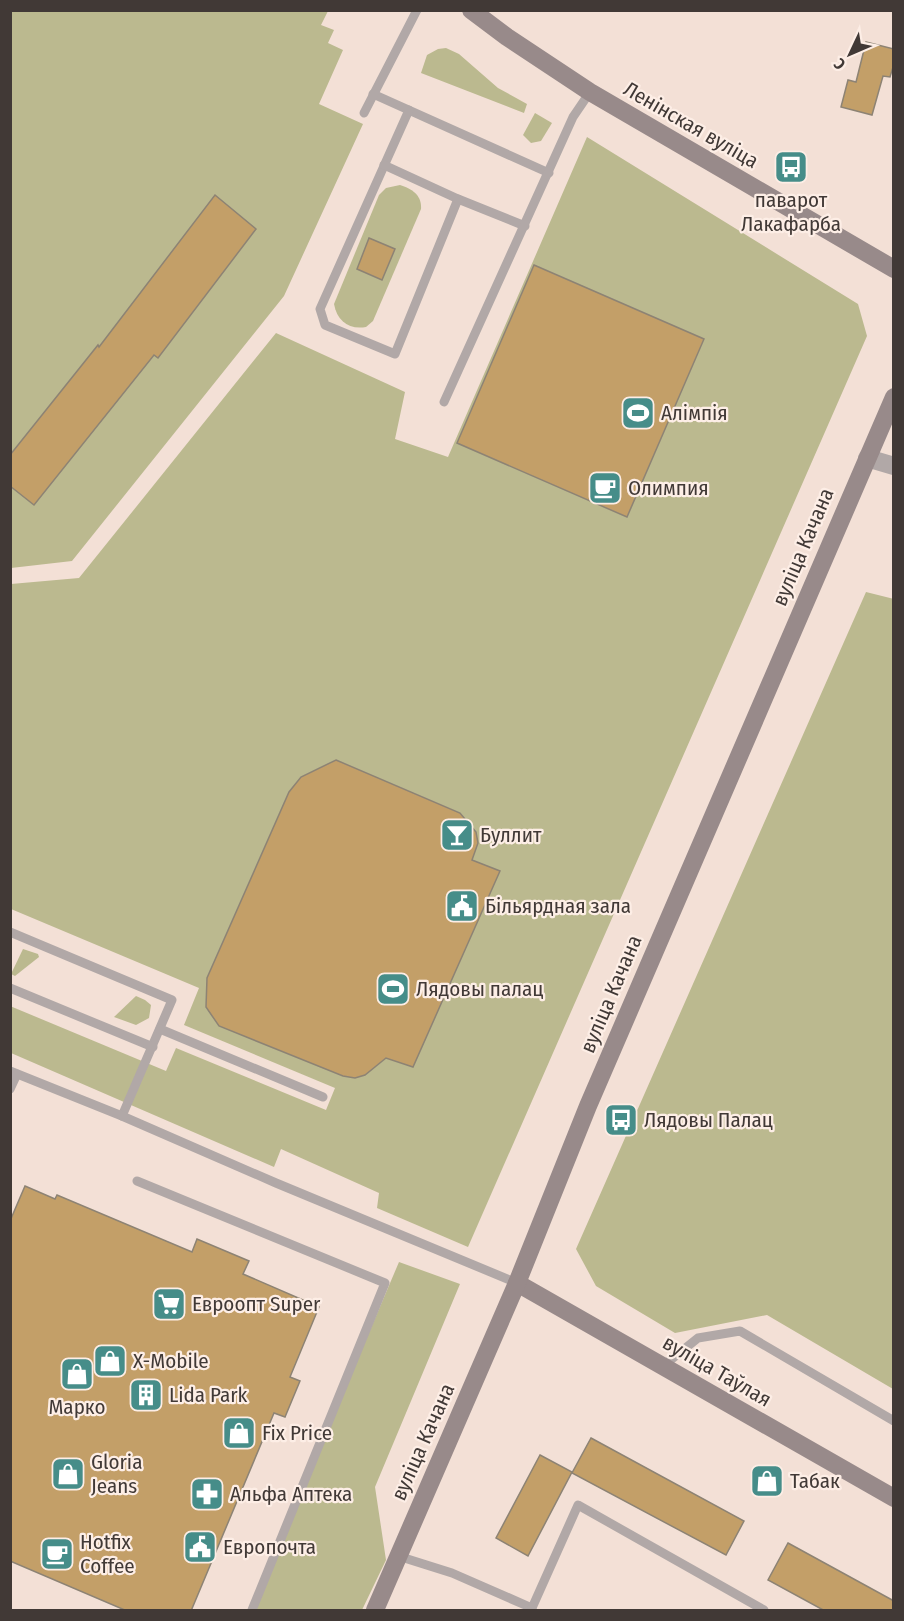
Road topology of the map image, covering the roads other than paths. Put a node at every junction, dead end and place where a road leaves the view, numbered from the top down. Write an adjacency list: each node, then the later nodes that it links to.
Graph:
1 (417, 10): 4 (lane)
2 (471, 10): 3 (main road, Ленінская вуліца)
3 (590, 92): 8 (lane); 11 (main road, Ленінская вуліца)
4 (373, 94): 5 (lane); 6 (lane)
5 (409, 110): 7 (lane); 8 (lane)
6 (364, 112)
7 (384, 165): 9 (lane); 9 (lane)
8 (549, 173): 10 (lane)
9 (458, 199): 10 (lane)
10 (525, 226): 13 (lane)
11 (894, 269)
12 (894, 397): 14 (main road, вуліца Качана)
13 (444, 402)
14 (867, 458): 15 (street); 25 (main road, вуліца Качана)
15 (894, 466)
16 (10, 932): 18 (lane)
17 (10, 988): 19 (lane)
18 (160, 1029): 19 (lane); 22 (lane)
19 (153, 1047): 23 (lane)
20 (14, 1073): 21 (lane); 23 (lane)
21 (10, 1089)
22 (322, 1097)
23 (122, 1116): 25 (lane)
24 (137, 1181): 31 (lane)
25 (517, 1283): 26 (main road, вуліца Таўлая); 29 (main road, вуліца Качана)
26 (663, 1366): 27 (lane); 28 (main road, вуліца Таўлая)
27 (894, 1421)
28 (894, 1498)
29 (398, 1556): 30 (lane); 32 (main road, вуліца Качана)
30 (532, 1609): 33 (lane)
31 (252, 1611)
32 (375, 1611)
33 (764, 1611)

